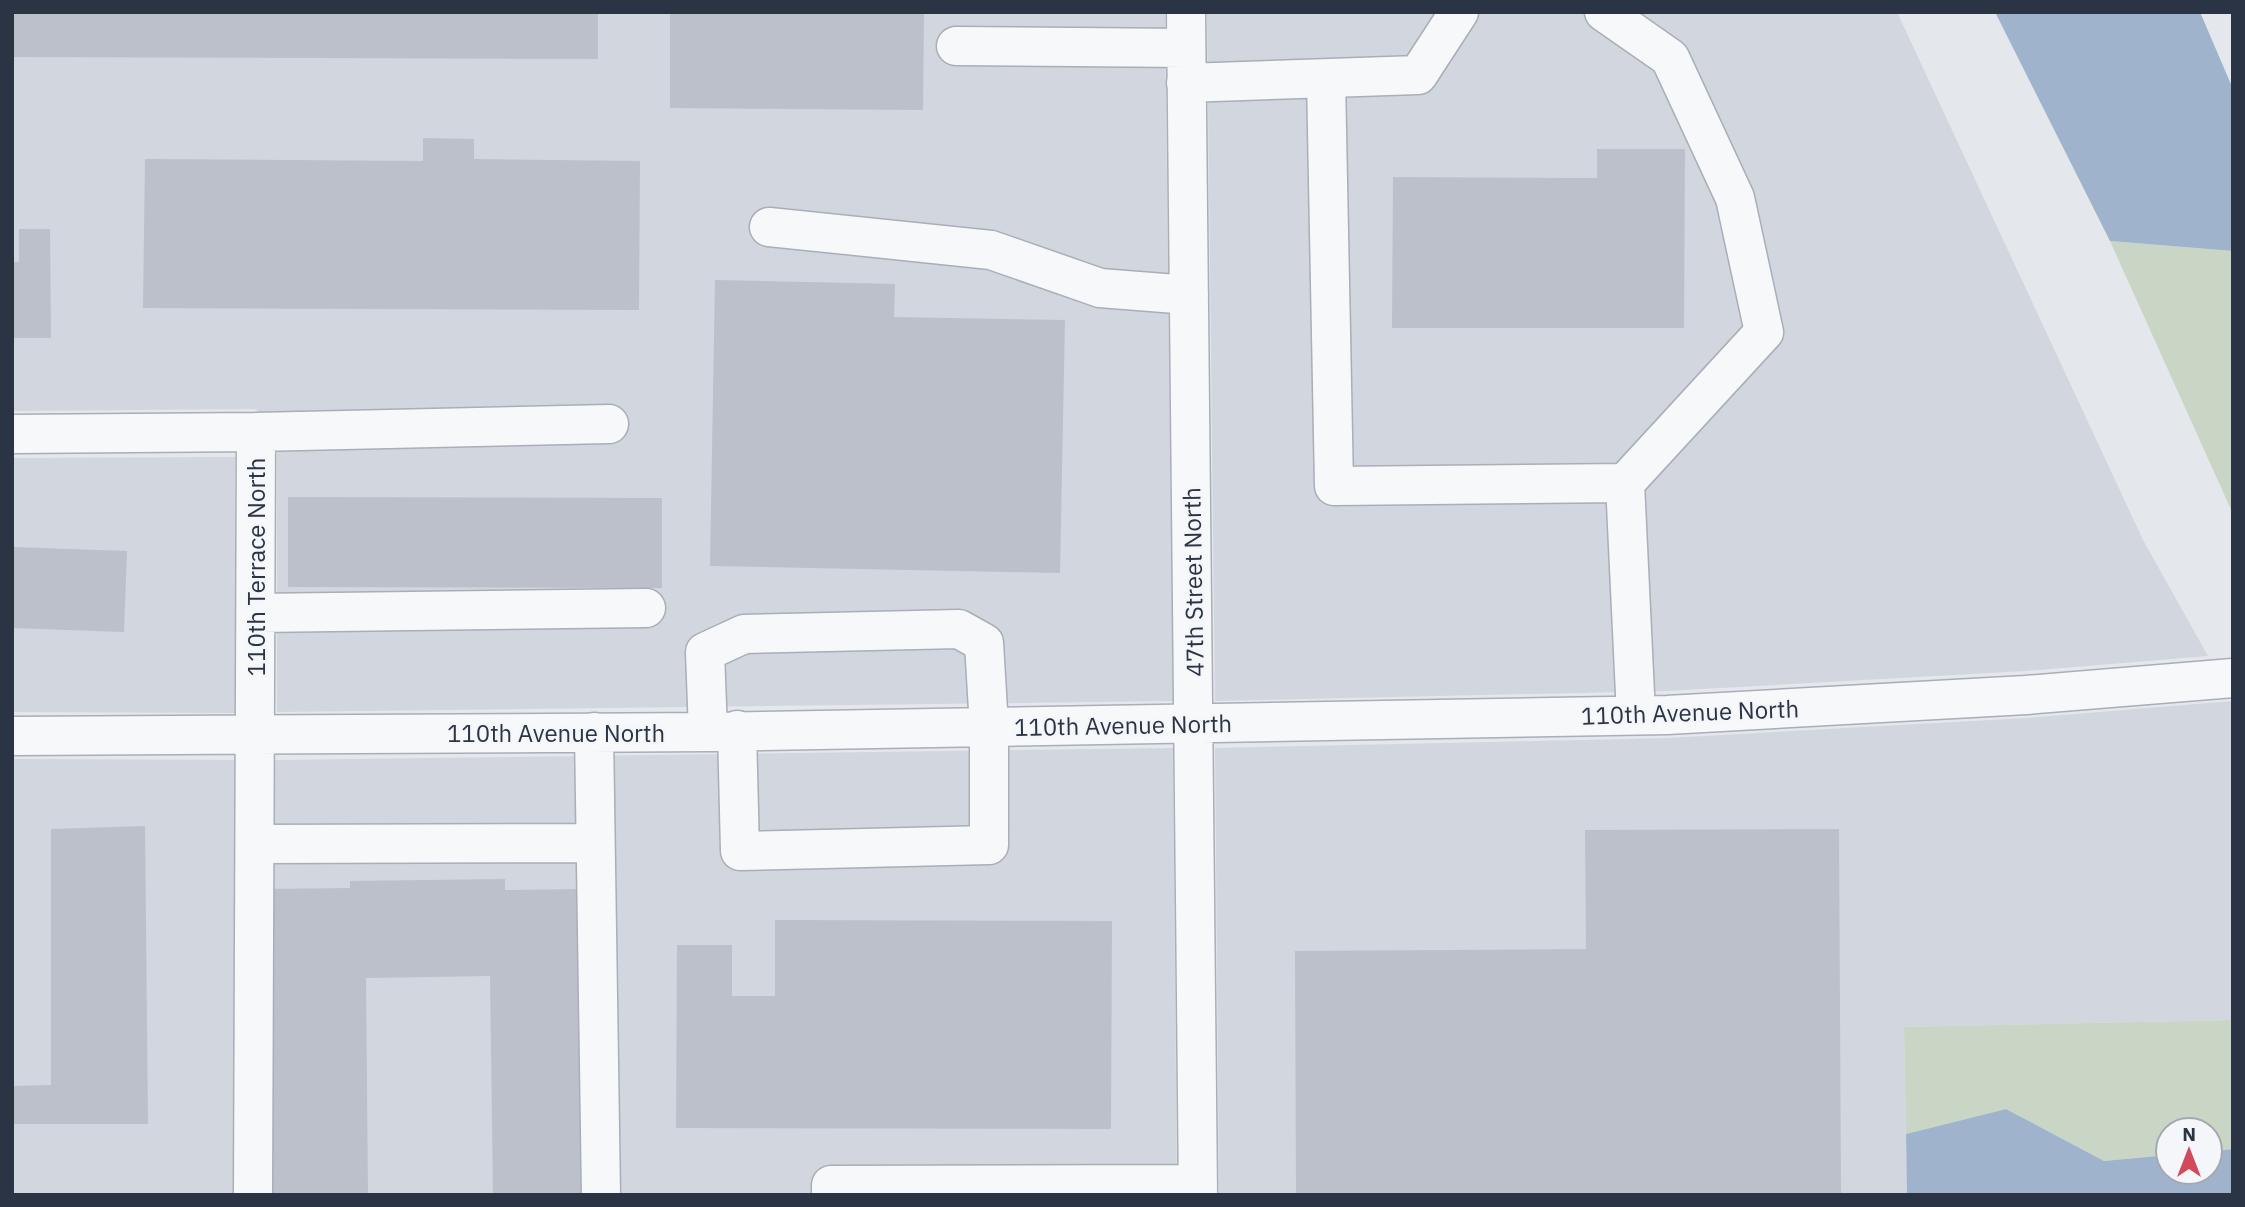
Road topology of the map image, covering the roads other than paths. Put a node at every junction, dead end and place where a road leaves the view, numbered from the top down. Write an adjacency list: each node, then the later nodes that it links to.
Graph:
1 (1459, 12): 5 (street)
2 (1604, 12): 11 (street)
3 (956, 46): 4 (street)
4 (1186, 48): 5 (street); 7 (street, 47th Street North)
5 (1326, 79): 11 (street)
6 (769, 227): 7 (street)
7 (1189, 295): 16 (street, 47th Street North)
8 (609, 424): 9 (street)
9 (256, 432): 10 (street, 110th Terrace North); 13 (street, 110th Terrace North)
10 (12, 434)
11 (1625, 483): 15 (street)
12 (646, 608): 13 (street)
13 (256, 613): 21 (street, 110th Terrace North)
14 (2233, 678): 15 (street, 110th Avenue North)
15 (1636, 715): 16 (street, 110th Avenue North)
16 (1194, 725): 17 (street, 110th Avenue North); 24 (street, 47th Street North)
17 (989, 727): 18 (street, 110th Avenue North); 18 (street); 18 (street)
18 (722, 731): 19 (street, 110th Avenue North)
19 (594, 732): 21 (street, 110th Avenue North); 22 (street)
20 (12, 736): 21 (street, 110th Avenue North)
21 (256, 736): 23 (street, 110th Terrace North)
22 (596, 843): 23 (street); 26 (street)
23 (256, 845): 25 (street, 110th Terrace North)
24 (1198, 1189): 27 (street)
25 (253, 1195)
26 (601, 1195)
27 (831, 1195)

